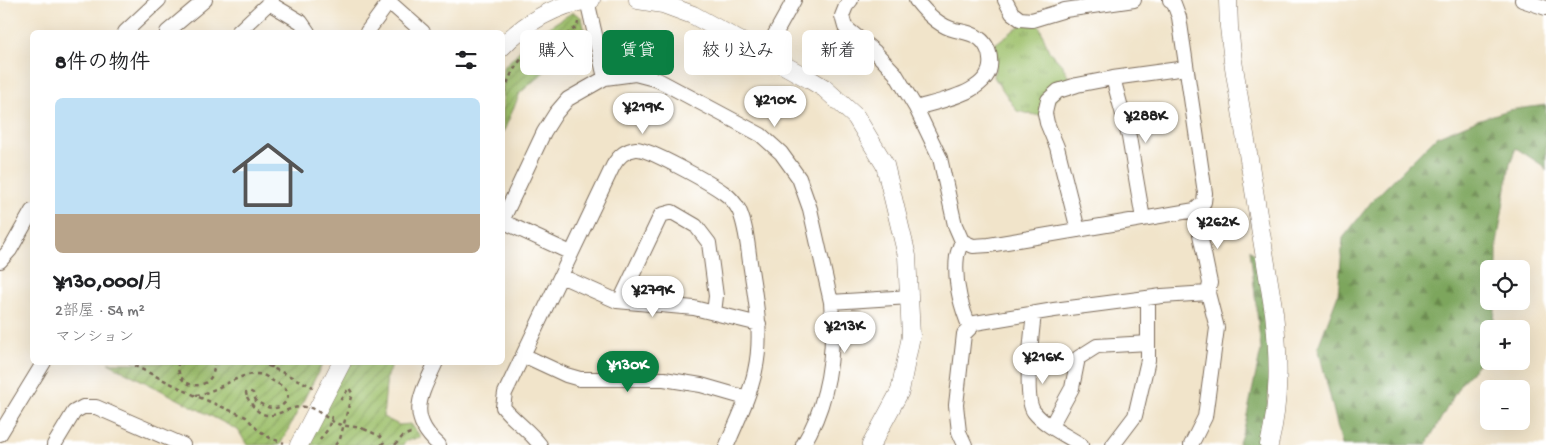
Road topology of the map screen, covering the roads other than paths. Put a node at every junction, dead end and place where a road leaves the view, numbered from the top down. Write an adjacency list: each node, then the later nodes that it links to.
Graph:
1 (159, 0): 17 (street)
2 (206, 0): 18 (street)
3 (587, 0): 4 (street); 25 (street); 28 (street)
4 (591, 0)
5 (638, 0): 23 (street)
6 (794, 0): 24 (street)
7 (851, 0): 30 (street)
8 (916, 0): 30 (street)
9 (1005, 0): 10 (street)
10 (1134, 0)
11 (1170, 0): 26 (street)
12 (1228, 0): 70 (street)
13 (1522, 0): 16 (street)
14 (388, 1): 21 (street); 22 (street)
15 (270, 2): 19 (street); 20 (street)
16 (1546, 8)
17 (127, 30)
18 (169, 30)
19 (240, 30)
20 (307, 30)
21 (368, 30)
22 (420, 30)
23 (720, 30)
24 (777, 30)
25 (505, 44)
26 (1186, 68): 29 (street); 31 (street)
27 (792, 70): 42 (street)
28 (604, 78): 33 (street); 45 (street)
29 (1113, 78): 34 (street); 36 (street)
30 (916, 108): 37 (street)
31 (1195, 210): 34 (street); 41 (street)
32 (30, 215): 39 (street)
33 (505, 215)
34 (1143, 219): 36 (street)
35 (505, 222): 38 (street)
36 (1078, 230): 37 (street)
37 (962, 241): 49 (street)
38 (571, 254): 40 (street); 48 (street)
39 (0, 261)
40 (561, 276): 44 (street); 51 (street)
41 (1208, 293): 43 (street); 69 (street)
42 (910, 297): 45 (street); 65 (street)
43 (1148, 298): 47 (street); 50 (street)
44 (620, 301): 46 (street); 46 (street)
45 (831, 302): 64 (street)
46 (714, 313): 48 (street)
47 (1034, 313): 49 (street); 56 (street)
48 (759, 324): 55 (street)
49 (970, 328): 66 (street)
50 (1148, 343): 56 (street); 68 (street)
51 (523, 355): 55 (street); 62 (street)
52 (42, 365): 57 (street)
53 (340, 365): 58 (street)
54 (435, 365): 61 (street)
55 (746, 398): 63 (street)
56 (1051, 426): 67 (street)
57 (0, 434)
58 (293, 444)
59 (54, 445): 60 (street)
60 (183, 445)
61 (439, 445)
62 (540, 445)
63 (727, 445)
64 (804, 445)
65 (871, 445)
66 (965, 445)
67 (1081, 445)
68 (1113, 445)
69 (1191, 445)
70 (1269, 445)

